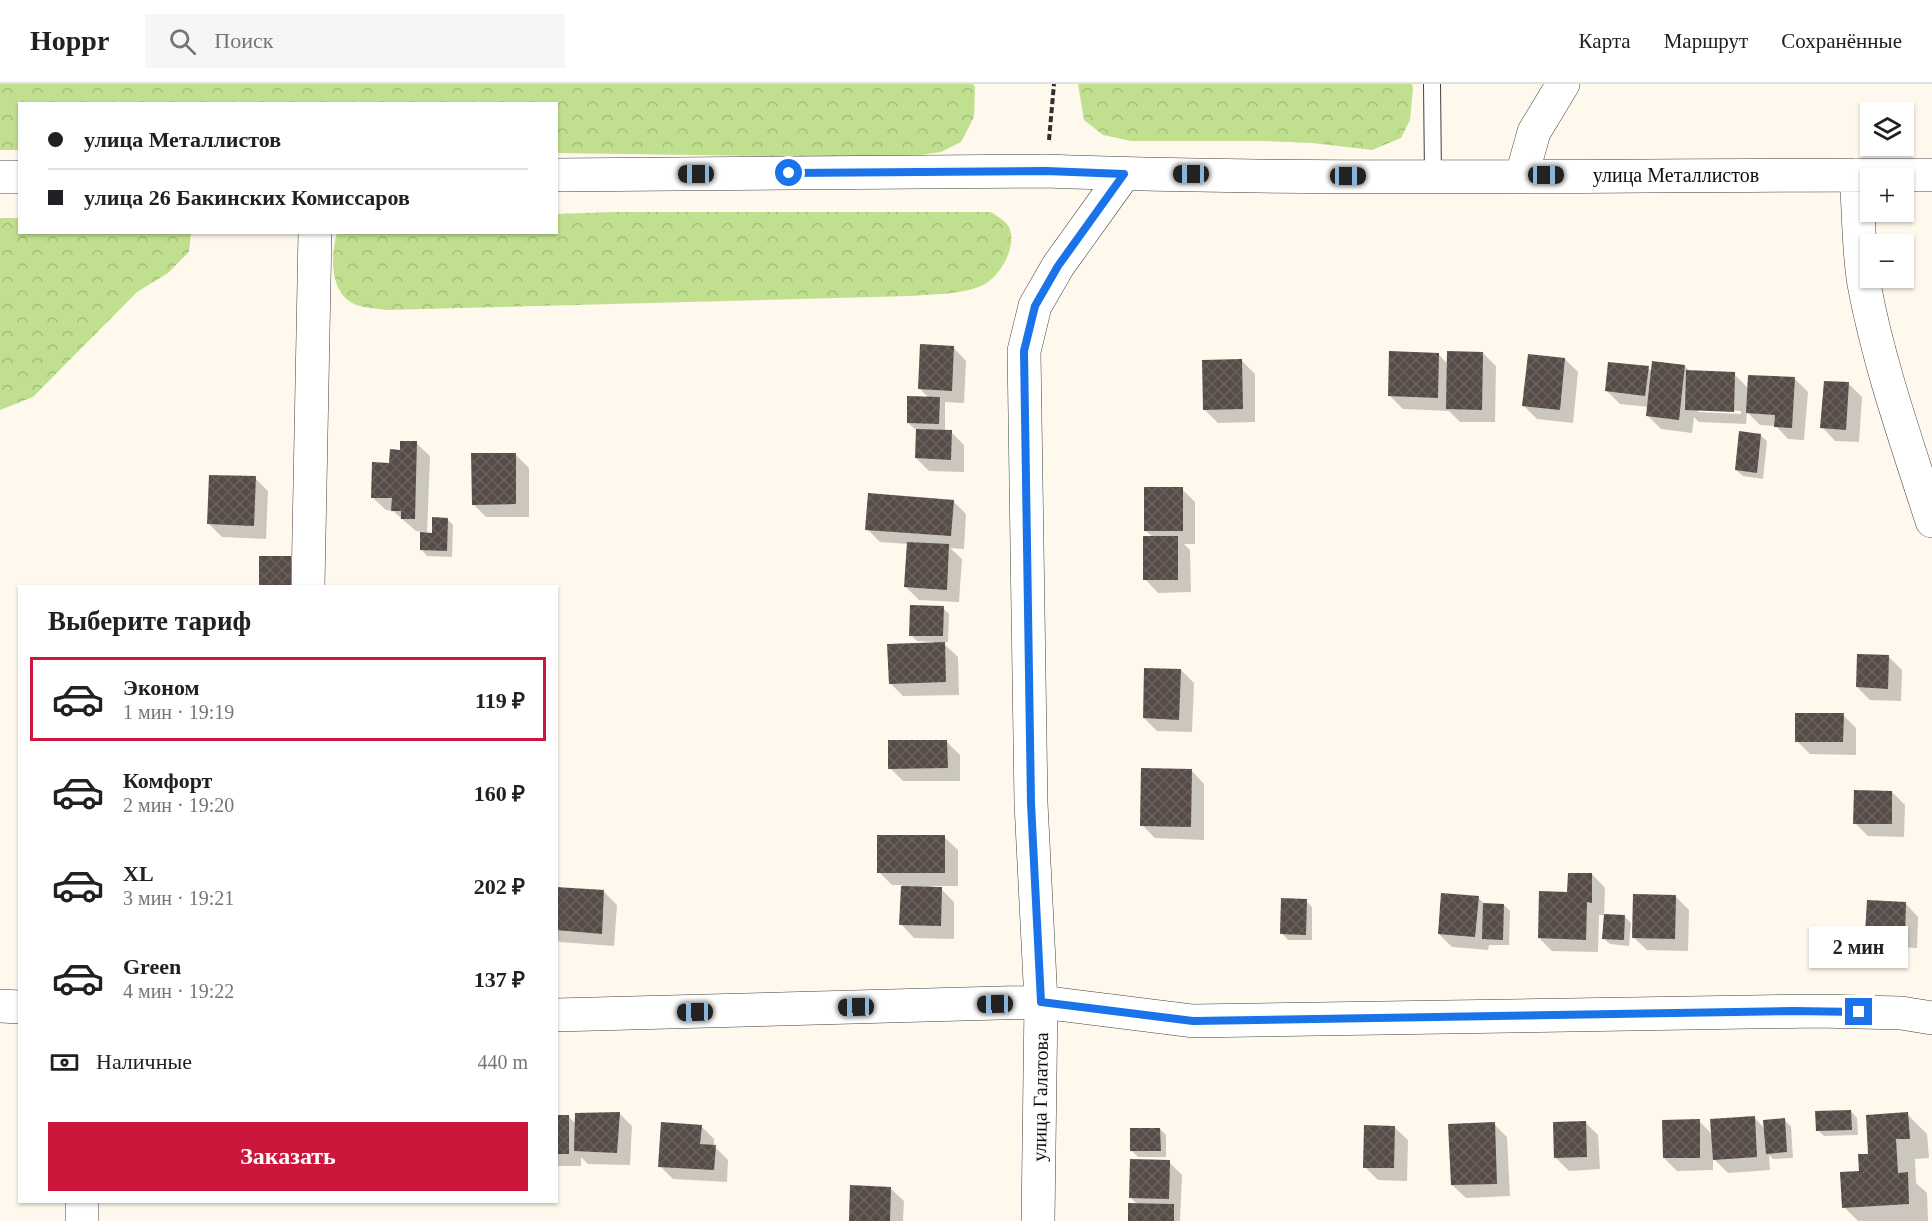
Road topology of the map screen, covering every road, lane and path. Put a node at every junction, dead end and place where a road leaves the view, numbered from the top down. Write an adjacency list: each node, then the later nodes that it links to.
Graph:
1 (1054, 84): 4 (path)
2 (1432, 84): 10 (lane)
3 (1563, 84): 7 (street)
4 (1046, 171): 5 (street, улица Металлистов); 6 (street, улица Металлистов)
5 (1124, 174): 10 (street, улица Металлистов); 16 (street, улица Галатова)
6 (558, 175)
7 (1522, 175): 8 (street, улица Металлистов); 10 (street, улица Металлистов)
8 (1856, 175): 9 (street, улица Металлистов); 14 (street)
9 (1932, 175)
10 (1433, 176)
11 (0, 177): 12 (street)
12 (18, 177)
13 (315, 234): 15 (street)
14 (1932, 521)
15 (308, 585)
16 (1041, 1002): 19 (street); 20 (street); 23 (street, улица Галатова)
17 (0, 1006): 18 (street)
18 (18, 1008)
19 (558, 1015)
20 (1932, 1018)
21 (82, 1203): 22 (street)
22 (82, 1221)
23 (1038, 1221)

